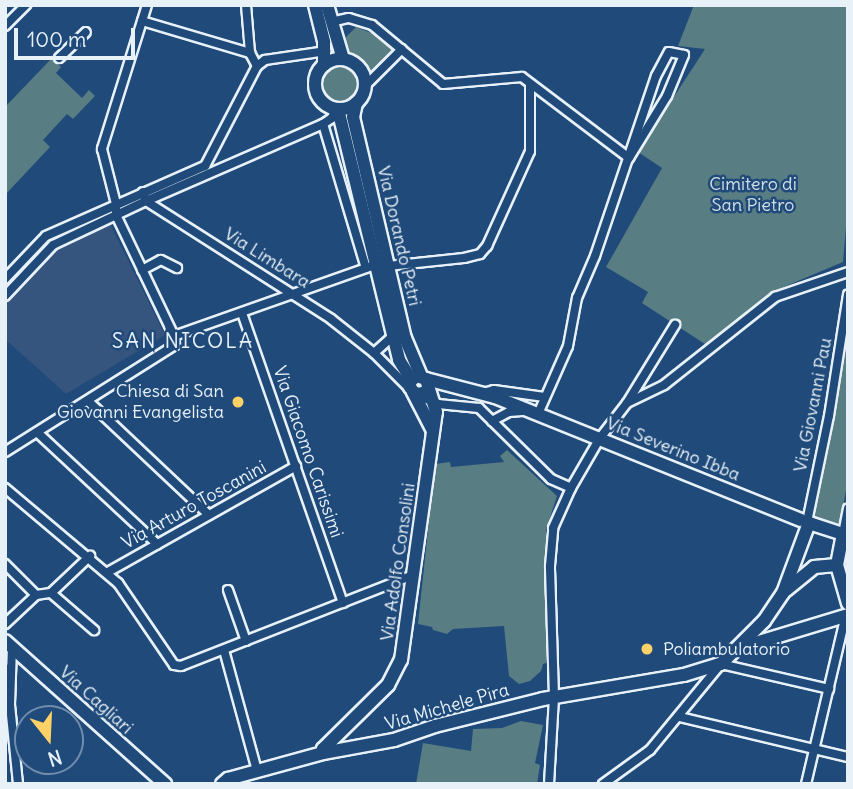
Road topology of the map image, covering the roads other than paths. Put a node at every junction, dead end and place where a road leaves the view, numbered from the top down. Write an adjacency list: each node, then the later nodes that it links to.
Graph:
1 (26, 5): 7 (street)
2 (147, 5): 8 (street)
3 (246, 5): 14 (street)
4 (316, 5): 13 (street)
5 (327, 5): 9 (street)
6 (5, 11): 7 (street)
7 (13, 18): 10 (street)
8 (142, 22): 14 (street); 27 (street)
9 (331, 22): 12 (street); 16 (street)
10 (5, 26)
11 (86, 32): 15 (street)
12 (402, 49): 19 (street); 20 (street)
13 (326, 51): 17 (street); 18 (street)
14 (250, 53): 18 (street)
15 (59, 58)
16 (343, 59): 17 (street); 20 (street)
17 (324, 65): 22 (street)
18 (257, 66): 25 (street)
19 (530, 84): 24 (street); 29 (street)
20 (365, 86): 21 (street)
21 (356, 103): 22 (street); 29 (street, Via Dorando Petri)
22 (337, 108): 23 (street); 29 (street, Via Dorando Petri)
23 (323, 124): 25 (street); 29 (street, Via Dorando Petri)
24 (629, 158): 24 (street); 45 (street)
25 (209, 168): 26 (street)
26 (144, 197): 27 (street); 28 (street); 35 (street, Via Limbara)
27 (116, 204): 28 (street); 33 (street)
28 (116, 215): 31 (street); 34 (street)
29 (377, 266): 35 (street); 40 (street, Via Dorando Petri); 43 (street, Via Dorando Petri)
30 (177, 268): 31 (street)
31 (142, 270): 41 (street)
32 (848, 272): 48 (street)
33 (8, 276): 34 (street)
34 (19, 281): 37 (street)
35 (295, 294): 38 (street); 42 (street, Via Limbara)
36 (848, 294): 60 (street, Via Giovanni Pau)
37 (5, 296)
38 (242, 313): 41 (street); 55 (street, Via Giacomo Carissimi)
39 (675, 325): 48 (street)
40 (394, 335): 42 (street); 43 (street, Via Dorando Petri)
41 (174, 336): 46 (street)
42 (374, 353): 43 (street, Via Limbara)
43 (417, 385): 44 (street, Via Severino Ibba); 47 (street, Via Adolfo Consolini); 51 (street)
44 (482, 393): 45 (street); 49 (street, Via Severino Ibba)
45 (545, 397): 49 (street)
46 (88, 401): 52 (street); 59 (street)
47 (434, 403): 50 (street); 51 (street, Via Adolfo Consolini)
48 (627, 403): 53 (street)
49 (535, 412): 50 (street); 53 (street, Via Severino Ibba)
50 (492, 421): 57 (street)
51 (432, 429): 67 (street, Via Adolfo Consolini)
52 (38, 433): 54 (street); 62 (street)
53 (600, 439): 57 (street); 60 (street, Via Severino Ibba)
54 (5, 452)
55 (296, 466): 59 (street, Via Arturo Toscanini); 72 (street, Via Giacomo Carissimi)
56 (5, 488): 63 (street)
57 (571, 488): 88 (street)
58 (848, 508): 61 (street)
59 (209, 515): 62 (street, Via Arturo Toscanini)
60 (805, 522): 61 (street, Via Severino Ibba); 70 (street)
61 (843, 534): 65 (street)
62 (157, 544): 66 (street, Via Arturo Toscanini)
63 (90, 556): 66 (street); 69 (street)
64 (5, 564): 71 (street)
65 (837, 565): 70 (street); 73 (street)
66 (108, 572): 81 (street)
67 (413, 575): 72 (street); 92 (street, Via Adolfo Consolini)
68 (228, 590): 78 (street)
69 (51, 593): 71 (street); 76 (street)
70 (783, 593): 74 (street)
71 (36, 595): 75 (street)
72 (344, 603): 78 (street)
73 (847, 611): 77 (street); 87 (street)
74 (764, 621): 77 (street); 80 (street)
75 (5, 624)
76 (94, 630)
77 (775, 636): 80 (street)
78 (246, 641): 81 (street)
79 (8, 646): 89 (street); 96 (street, Via Cagliari)
80 (736, 649): 82 (street)
81 (224, 650): 94 (street)
82 (722, 664): 84 (street, Via Michele Pira); 85 (street); 87 (street)
83 (5, 668): 86 (street)
84 (684, 675): 85 (street, Via Michele Pira); 88 (street, Via Michele Pira)
85 (708, 681): 90 (street)
86 (5, 684)
87 (829, 689): 91 (street)
88 (554, 696): 92 (street, Via Michele Pira); 98 (street)
89 (8, 702): 95 (street)
90 (680, 717): 91 (street); 99 (street)
91 (814, 749): 93 (street); 100 (street)
92 (323, 753): 94 (street, Via Michele Pira)
93 (848, 757)
94 (257, 771): 97 (street, Via Michele Pira)
95 (18, 784)
96 (165, 784)
97 (222, 784)
98 (550, 784)
99 (603, 784)
100 (806, 784)

